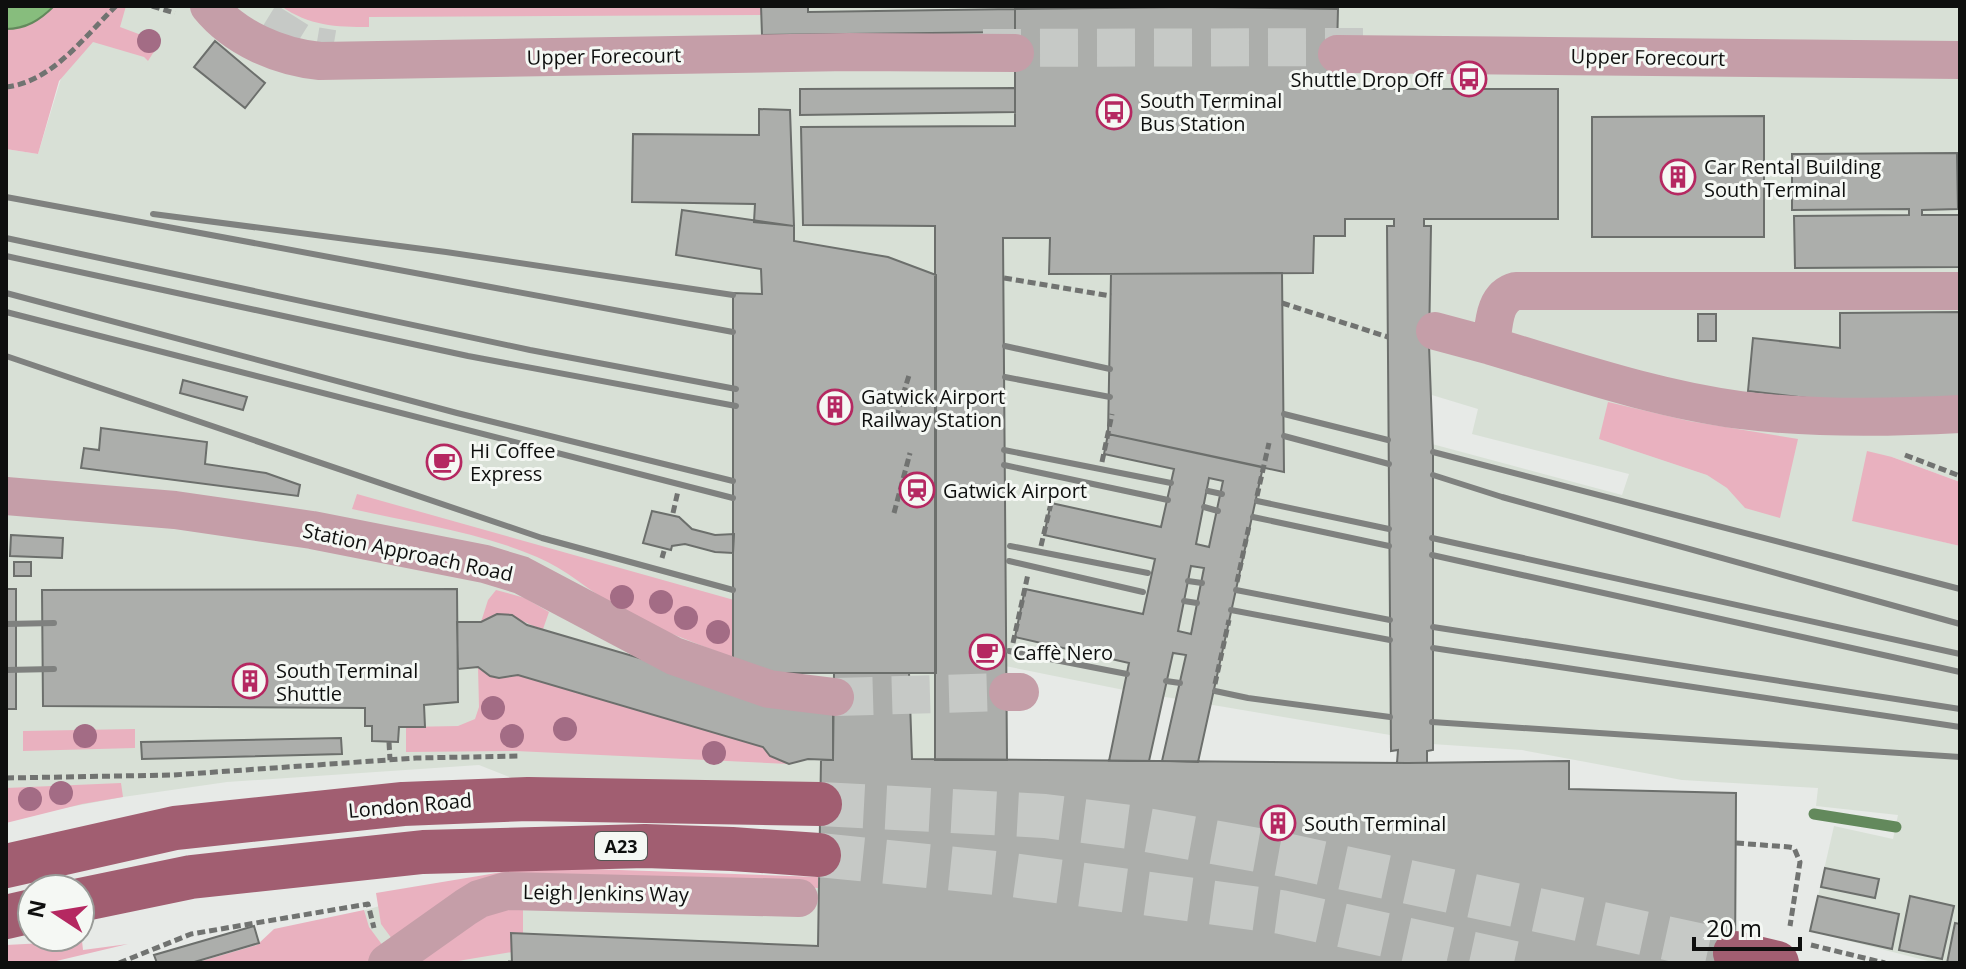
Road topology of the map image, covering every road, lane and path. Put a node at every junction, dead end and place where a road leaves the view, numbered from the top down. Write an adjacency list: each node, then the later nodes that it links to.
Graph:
1 (116, 6): 6 (path)
2 (209, 6): 3 (street, Upper Forecourt)
3 (1015, 53)
4 (1337, 54): 5 (street, Upper Forecourt)
5 (1960, 60)
6 (6, 87)
7 (1004, 278): 9 (path)
8 (1960, 291): 13 (street)
9 (1111, 296)
10 (1282, 303): 12 (path)
11 (1435, 331): 13 (street)
12 (1388, 337)
13 (1491, 346): 16 (street)
14 (910, 372): 17 (path)
15 (1112, 414): 20 (path)
16 (1960, 414)
17 (896, 418)
18 (1269, 443): 24 (path)
19 (910, 453): 26 (path)
20 (1102, 462)
21 (1055, 486): 28 (path)
22 (678, 491): 25 (path)
23 (6, 496): 34 (street, Station Approach Road)
24 (1257, 496)
25 (673, 513)
26 (894, 513)
27 (1249, 526): 30 (path)
28 (1041, 546)
29 (1028, 574): 32 (path)
30 (1237, 582)
31 (1229, 620): 33 (path)
32 (1013, 643)
33 (1215, 684)
34 (835, 697)
35 (389, 742): 36 (path)
36 (390, 760)
37 (820, 804): 40 (main road, London Road)
38 (1736, 843): 43 (path)
39 (819, 855): 41 (main road, A23)
40 (6, 866)
41 (96, 897)
42 (799, 898): 46 (street, Leigh Jenkins Way)
43 (1791, 947): 44 (main road); 49 (path)
44 (1735, 953)
45 (139, 955): 46 (path); 47 (path); 48 (path)
46 (395, 958)
47 (119, 963)
48 (141, 963)
49 (1885, 963)

